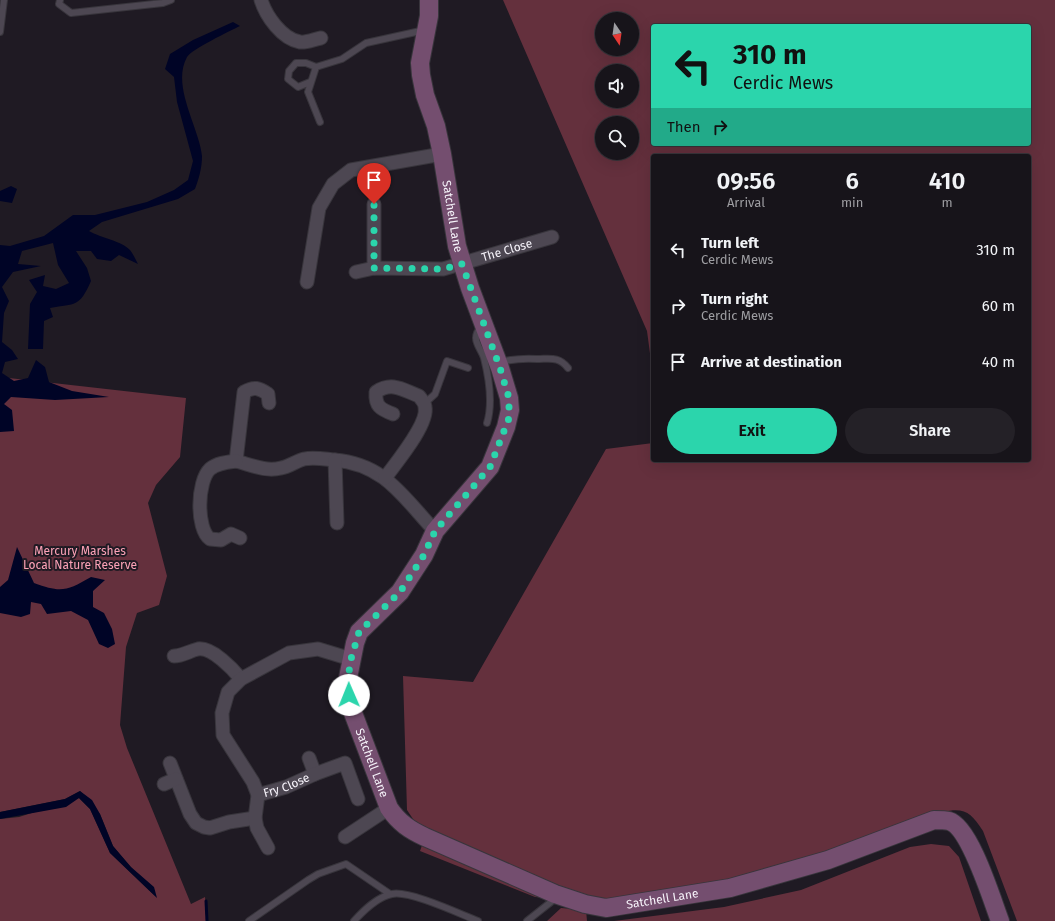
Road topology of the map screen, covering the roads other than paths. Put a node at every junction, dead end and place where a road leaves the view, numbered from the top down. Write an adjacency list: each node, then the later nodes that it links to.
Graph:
1 (4, 0): 7 (lane)
2 (60, 0): 3 (lane)
3 (171, 0)
4 (261, 0): 8 (street)
5 (430, 0): 6 (street, Satchell Lane)
6 (427, 30): 9 (lane); 12 (street, Satchell Lane)
7 (0, 32)
8 (321, 38)
9 (316, 67): 10 (lane); 10 (lane)
10 (310, 82): 11 (lane)
11 (320, 122)
12 (442, 154): 15 (street, Satchell Lane); 18 (street)
13 (374, 204): 16 (street)
14 (552, 237): 15 (street, The Close)
15 (462, 264): 16 (street, The Close); 19 (street, Satchell Lane)
16 (374, 268): 17 (street, The Close)
17 (356, 272)
18 (307, 282)
19 (483, 324): 20 (street, Satchell Lane); 26 (lane)
20 (498, 363): 22 (lane); 31 (street, Satchell Lane)
21 (468, 368): 24 (lane)
22 (568, 368)
23 (272, 396): 28 (street)
24 (424, 404): 25 (street); 29 (street)
25 (393, 414)
26 (487, 423)
27 (335, 460): 28 (street); 29 (street); 30 (street)
28 (236, 461): 32 (street)
29 (385, 478): 31 (street)
30 (337, 524)
31 (435, 531): 33 (street, Satchell Lane)
32 (233, 532)
33 (351, 659): 35 (street); 41 (street, Satchell Lane)
34 (180, 660): 35 (street)
35 (240, 679): 39 (street)
36 (309, 758): 38 (street, Fry Close)
37 (170, 763): 42 (street)
38 (315, 774): 39 (street, Fry Close); 40 (street, Fry Close)
39 (258, 794): 42 (street)
40 (358, 799)
41 (389, 808): 43 (street); 46 (street, Satchell Lane)
42 (255, 818): 44 (street)
43 (345, 837)
44 (268, 848)
45 (390, 894): 47 (lane); 48 (lane); 49 (lane)
46 (559, 896): 50 (lane); 51 (street, Satchell Lane)
47 (249, 921)
48 (354, 921)
49 (478, 921)
50 (527, 921)
51 (1000, 921)

